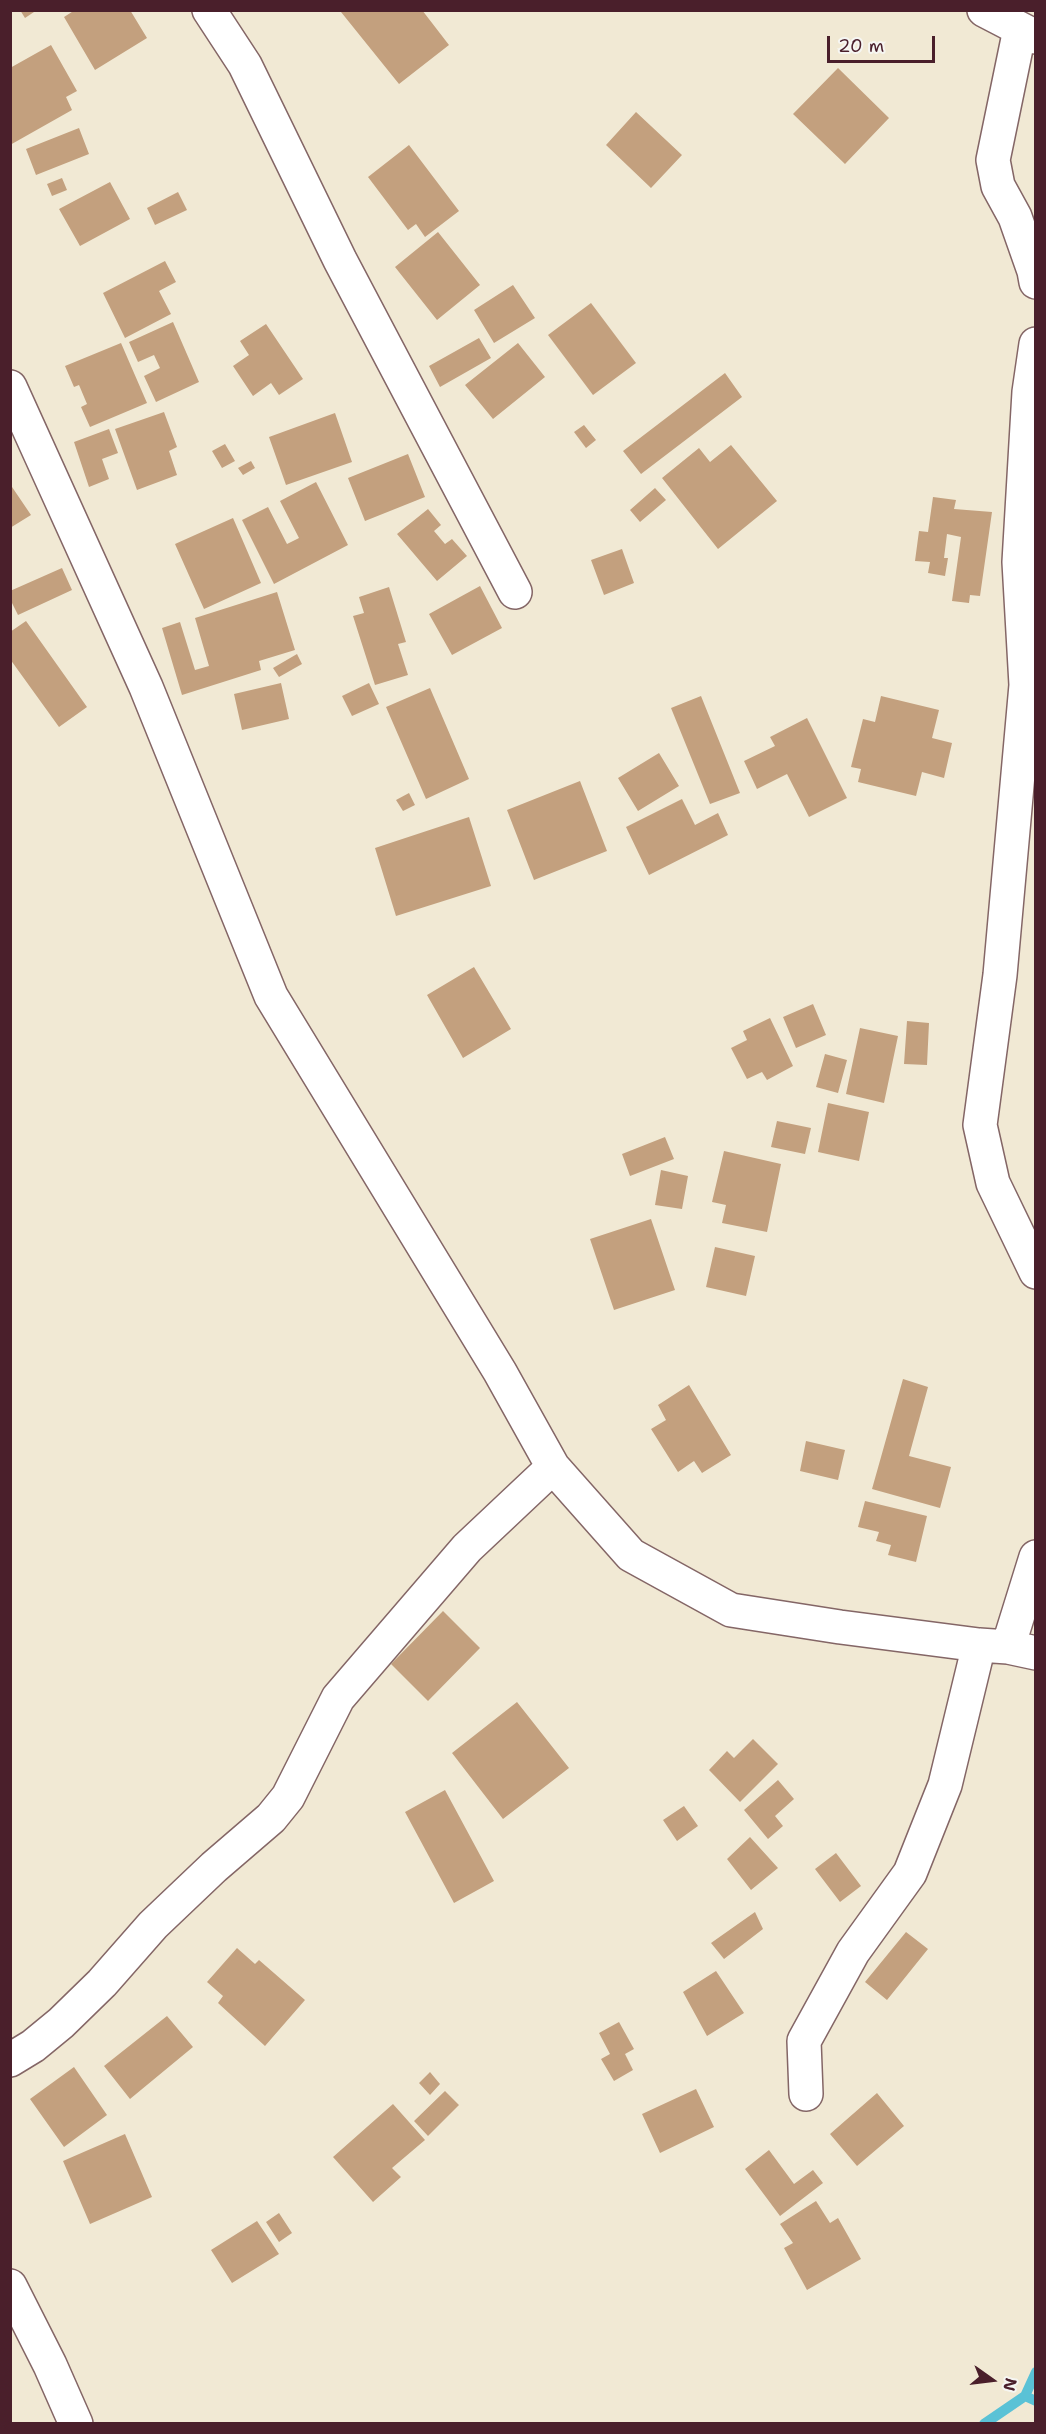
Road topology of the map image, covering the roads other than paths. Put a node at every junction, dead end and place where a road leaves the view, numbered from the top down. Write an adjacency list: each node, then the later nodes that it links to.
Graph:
1 (209, 10): 7 (street)
2 (984, 10): 3 (street)
3 (1028, 33): 4 (street)
4 (1035, 282)
5 (1035, 344): 8 (street)
6 (10, 387): 9 (street)
7 (515, 592)
8 (1035, 1272)
9 (553, 1467): 11 (street); 12 (street)
10 (1035, 1557): 11 (street)
11 (1008, 1649): 13 (street)
12 (10, 2060)
13 (806, 2094)
14 (10, 2286): 15 (street)
15 (76, 2424)

